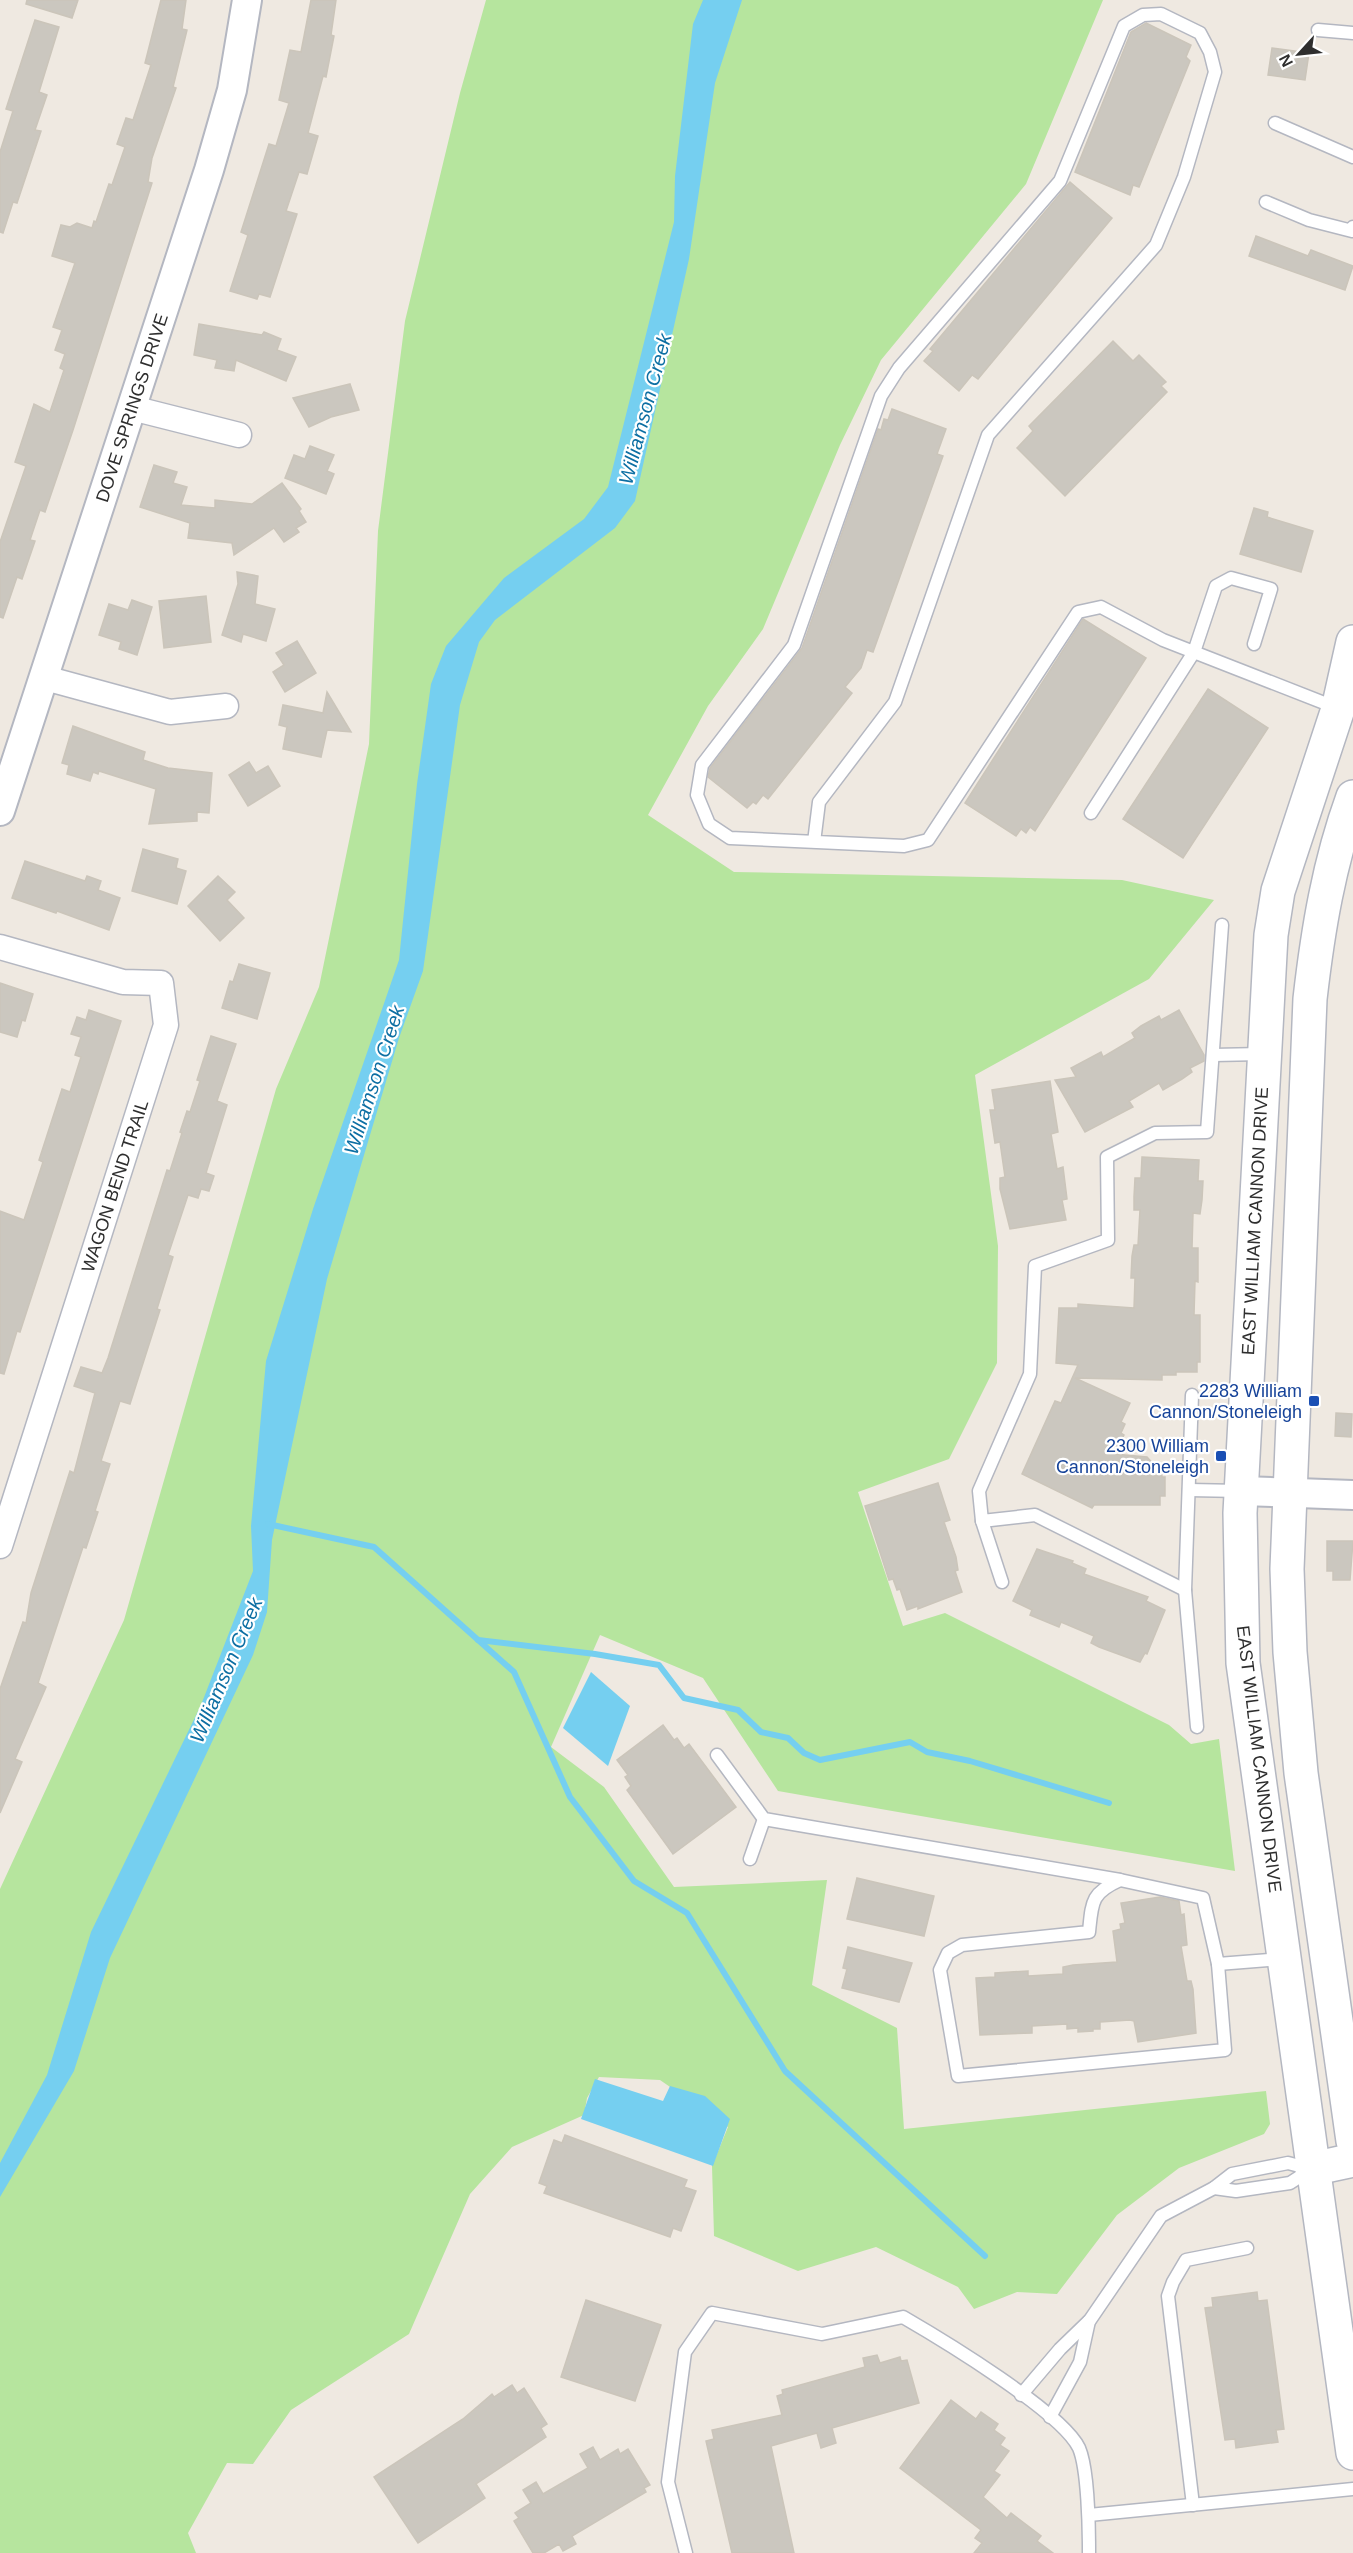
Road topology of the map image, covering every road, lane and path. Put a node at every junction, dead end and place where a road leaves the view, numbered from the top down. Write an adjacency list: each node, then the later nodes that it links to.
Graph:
1 (247, 0): 8 (street, DOVE SPRINGS DRIVE)
2 (1318, 30): 3 (lane)
3 (1353, 33)
4 (1275, 123): 5 (lane)
5 (1353, 157)
6 (1266, 202): 7 (lane)
7 (1353, 227)
8 (132, 408): 9 (street); 13 (street, DOVE SPRINGS DRIVE)
9 (239, 435)
10 (1353, 642): 15 (main road, EAST WILLIAM CANNON DRIVE)
11 (1254, 644): 12 (lane)
12 (1194, 652): 15 (lane); 18 (lane); 19 (lane)
13 (45, 678): 14 (street); 17 (street, DOVE SPRINGS DRIVE)
14 (226, 706)
15 (1345, 711): 22 (main road, EAST WILLIAM CANNON DRIVE)
16 (1353, 797): 27 (main road)
17 (0, 811)
18 (1091, 813)
19 (814, 842): 19 (lane)
20 (1222, 925): 23 (lane)
21 (0, 947): 30 (street, WAGON BEND TRAIL)
22 (1263, 1054): 23 (lane); 26 (main road, EAST WILLIAM CANNON DRIVE)
23 (1213, 1055): 29 (lane)
24 (1192, 1395): 25 (lane)
25 (1189, 1490): 26 (lane); 32 (lane)
26 (1242, 1491): 27 (street); 38 (main road, EAST WILLIAM CANNON DRIVE)
27 (1291, 1493): 28 (street); 40 (main road)
28 (1353, 1495)
29 (982, 1521): 31 (lane); 32 (lane)
30 (0, 1546)
31 (1002, 1582)
32 (1185, 1590): 33 (lane)
33 (1197, 1727)
34 (717, 1755): 35 (lane)
35 (764, 1819): 36 (lane); 37 (lane)
36 (750, 1859)
37 (1120, 1880): 39 (lane); 39 (lane)
38 (1284, 1959): 39 (lane); 42 (main road, EAST WILLIAM CANNON DRIVE)
39 (1218, 1964)
40 (1353, 2142)
41 (1353, 2160): 42 (main road)
42 (1312, 2169): 43 (lane); 43 (lane); 48 (main road, EAST WILLIAM CANNON DRIVE)
43 (1214, 2188): 45 (lane)
44 (1247, 2248): 50 (lane)
45 (1090, 2320): 46 (lane); 47 (lane)
46 (1021, 2395): 47 (lane); 52 (lane)
47 (1050, 2417): 51 (lane)
48 (1353, 2452)
49 (1353, 2489): 50 (lane)
50 (1193, 2505): 51 (lane)
51 (1089, 2515): 53 (lane)
52 (686, 2553)
53 (1089, 2553)

